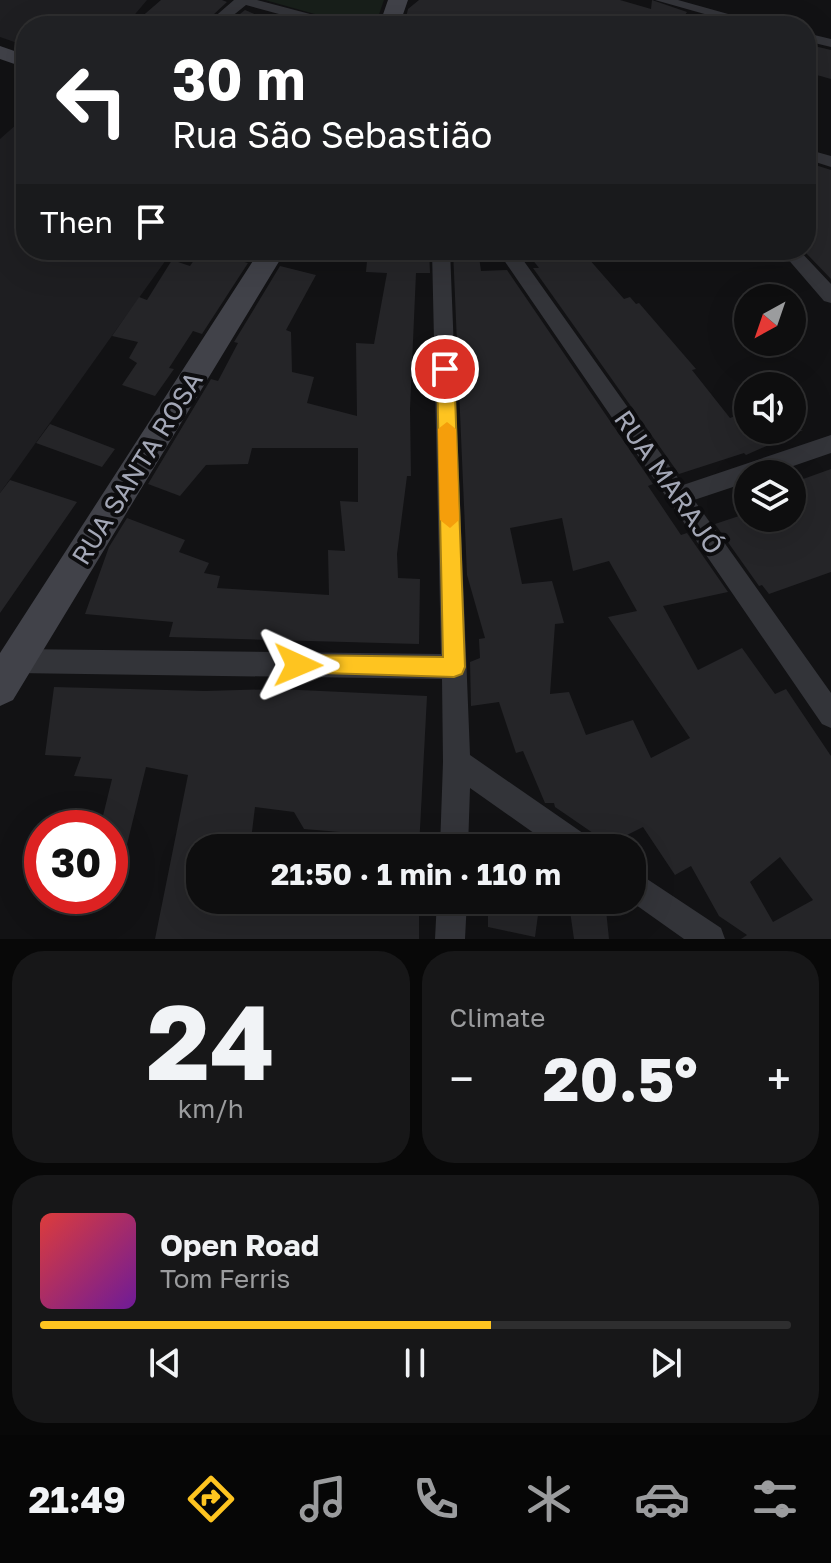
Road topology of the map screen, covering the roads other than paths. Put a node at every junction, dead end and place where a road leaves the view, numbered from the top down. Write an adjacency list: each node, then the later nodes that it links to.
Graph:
1 (243, 0): 4 (street); 5 (street)
2 (662, 0): 3 (street)
3 (706, 5): 6 (street)
4 (223, 16)
5 (302, 16)
6 (736, 16)
7 (267, 260): 15 (street, RUA SANTA ROSA)
8 (441, 260): 14 (street)
9 (513, 260): 13 (street, RUA MARAJÓ)
10 (798, 260): 11 (street)
11 (831, 296)
12 (831, 444): 13 (street)
13 (679, 496): 16 (street, RUA MARAJÓ)
14 (454, 667): 15 (street); 17 (street)
15 (8, 674)
16 (831, 715)
17 (457, 762): 18 (street); 19 (street)
18 (454, 834)
19 (560, 834)
20 (646, 894): 23 (street)
21 (451, 914): 22 (street)
22 (450, 939)
23 (710, 939)

